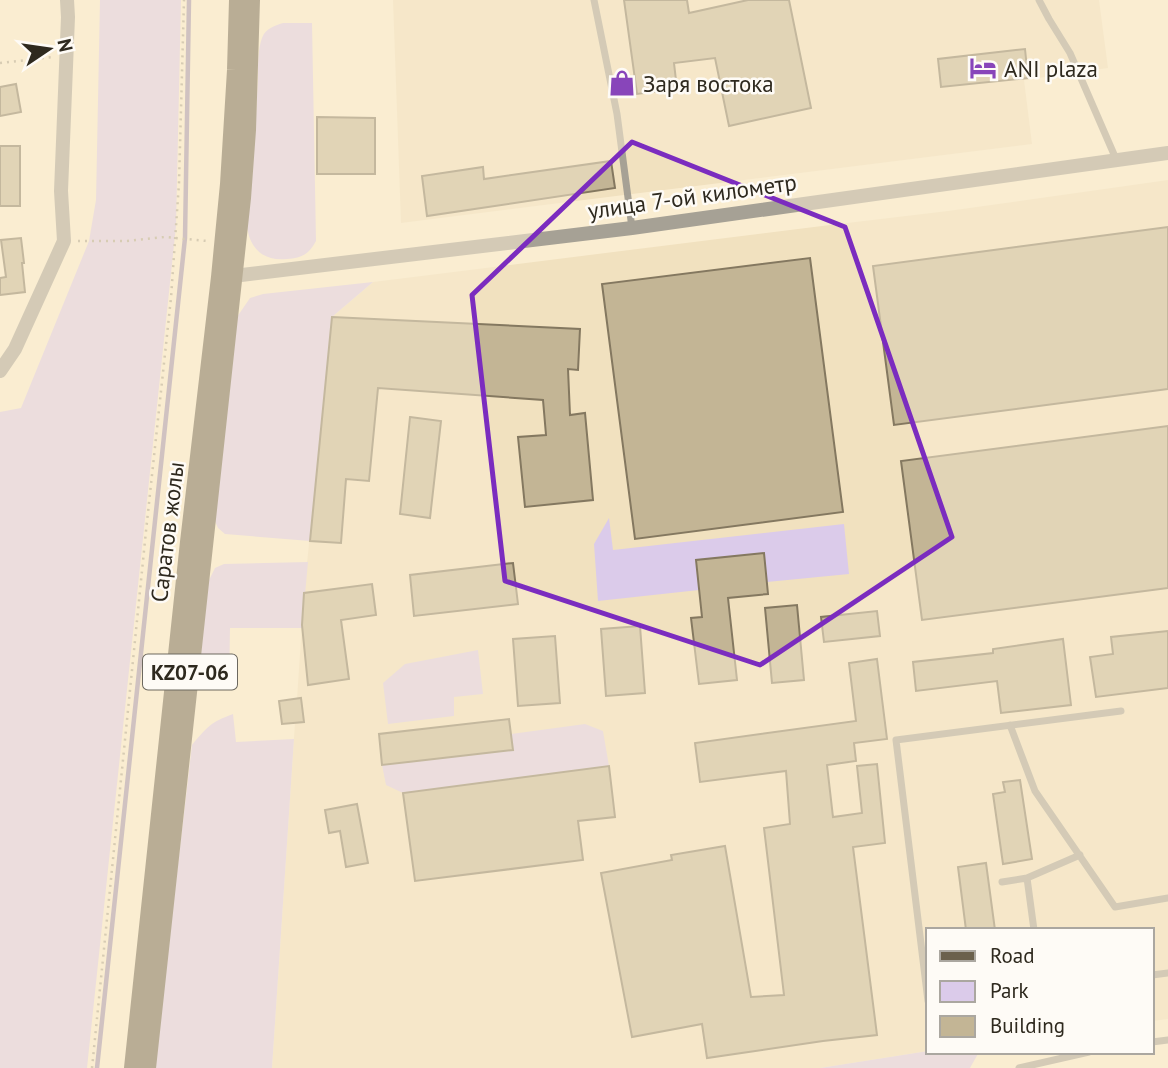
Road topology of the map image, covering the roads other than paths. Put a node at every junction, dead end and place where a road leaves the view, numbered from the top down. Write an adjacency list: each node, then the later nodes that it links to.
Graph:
1 (67, 0): 10 (street)
2 (238, 0): 9 (main road, Саратов жолы / KZ07-06)
3 (251, 0): 9 (main road, Саратов жолы / KZ07-06)
4 (594, 0): 8 (lane)
5 (1039, 0): 7 (lane)
6 (1168, 153): 7 (street, улица 7-ой километр)
7 (1116, 160): 8 (street, улица 7-ой километр)
8 (632, 228): 9 (street, улица 7-ой километр)
9 (227, 276): 11 (main road, Саратов жолы / KZ07-06)
10 (0, 371)
11 (197, 543): 21 (main road, Саратов жолы / KZ07-06); 22 (main road, Саратов жолы / KZ07-06)
12 (1121, 711): 13 (lane)
13 (1010, 725): 14 (lane); 19 (lane)
14 (1080, 855): 15 (lane); 17 (lane)
15 (1027, 878): 16 (lane); 18 (lane)
16 (1002, 882)
17 (1168, 898)
18 (1034, 928)
19 (926, 985)
20 (1081, 1054): 23 (lane)
21 (133, 1068)
22 (147, 1068)
23 (1019, 1068)

